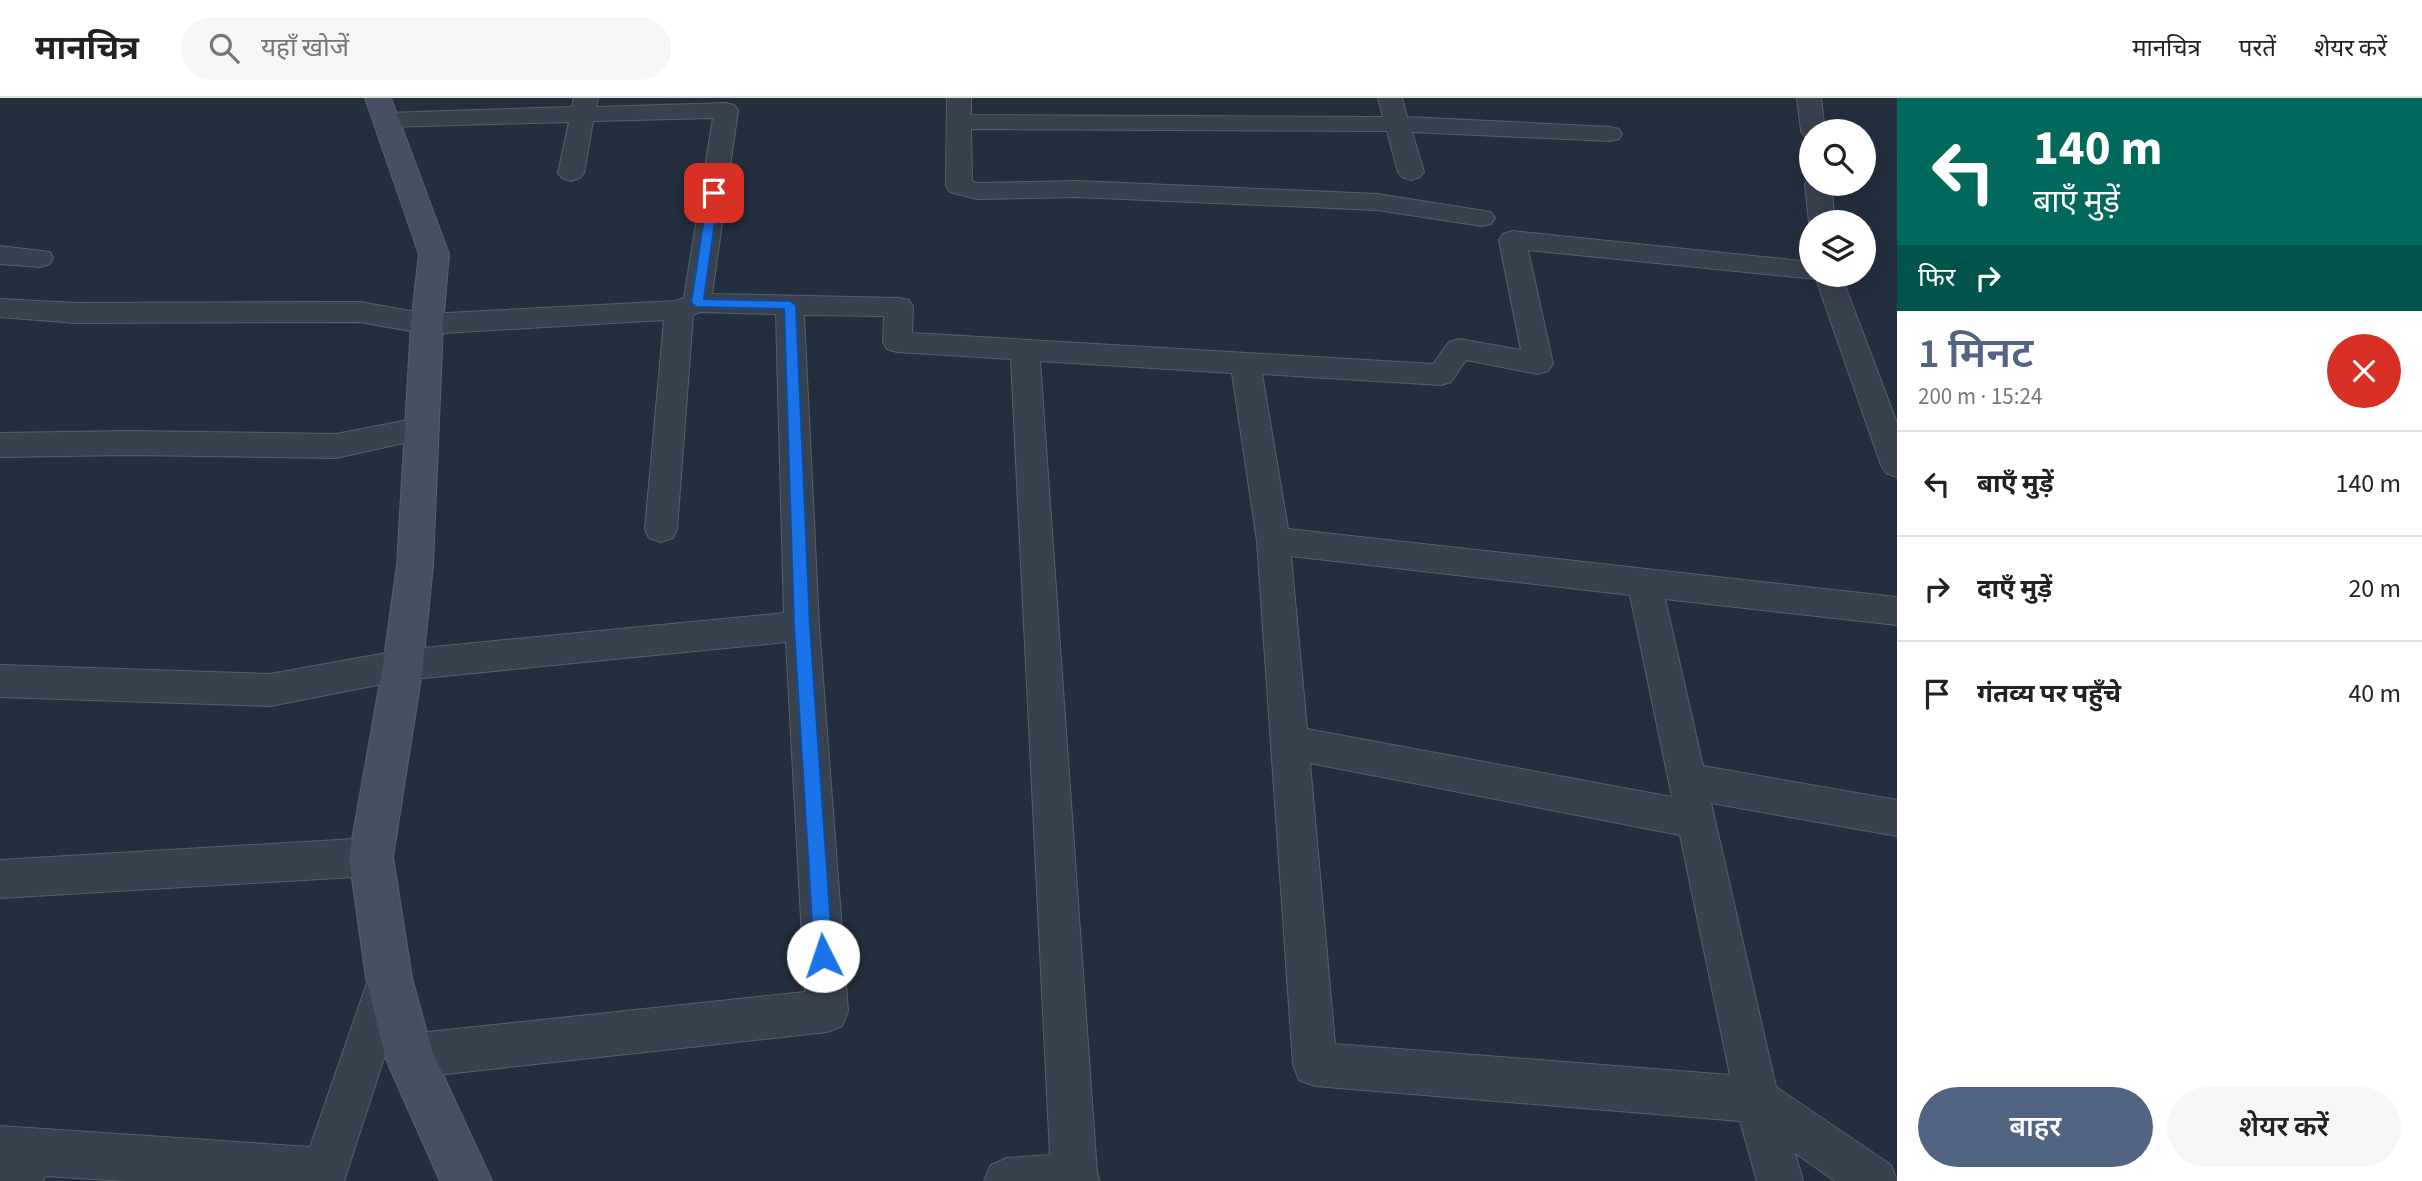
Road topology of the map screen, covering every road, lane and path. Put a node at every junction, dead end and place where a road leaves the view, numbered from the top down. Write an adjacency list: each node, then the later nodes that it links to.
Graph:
1 (1390, 98): 8 (street)
2 (1809, 98): 7 (street)
3 (726, 104): 4 (street); 18 (street)
4 (585, 106): 5 (street); 11 (street)
5 (382, 109): 20 (street)
6 (959, 110): 8 (street); 12 (street)
7 (1812, 119)
8 (1398, 124): 9 (street); 10 (street)
9 (1610, 134)
10 (1411, 172)
11 (571, 173)
12 (1482, 218)
13 (0, 256): 14 (street)
14 (40, 258)
15 (1799, 270): 22 (street)
16 (1833, 287): 25 (street)
17 (790, 305): 18 (street); 21 (street); 30 (street)
18 (688, 307): 20 (street); 26 (street)
19 (0, 308): 20 (street)
20 (427, 324): 23 (street)
21 (1025, 350): 22 (street); 44 (street)
22 (1245, 363): 27 (street)
23 (424, 428): 24 (street); 31 (street)
24 (0, 445)
25 (1897, 465)
26 (661, 529)
27 (1273, 541): 28 (street); 33 (street)
28 (1644, 583): 29 (street); 34 (street)
29 (1897, 611)
30 (802, 626): 31 (street); 40 (street)
31 (403, 665): 32 (street); 37 (street)
32 (0, 681)
33 (1291, 743): 36 (street); 41 (street)
34 (1687, 781): 35 (street); 36 (street)
35 (1897, 818)
36 (1696, 820): 41 (street)
37 (371, 857): 38 (street); 39 (street)
38 (0, 879)
39 (389, 978): 40 (street); 43 (street)
40 (409, 1056): 45 (street)
41 (1757, 1100): 47 (street); 48 (street)
42 (17, 1161): 43 (street)
43 (323, 1176)
44 (1076, 1179): 46 (street)
45 (467, 1181)
46 (1007, 1181)
47 (1780, 1181)
48 (1875, 1181)

